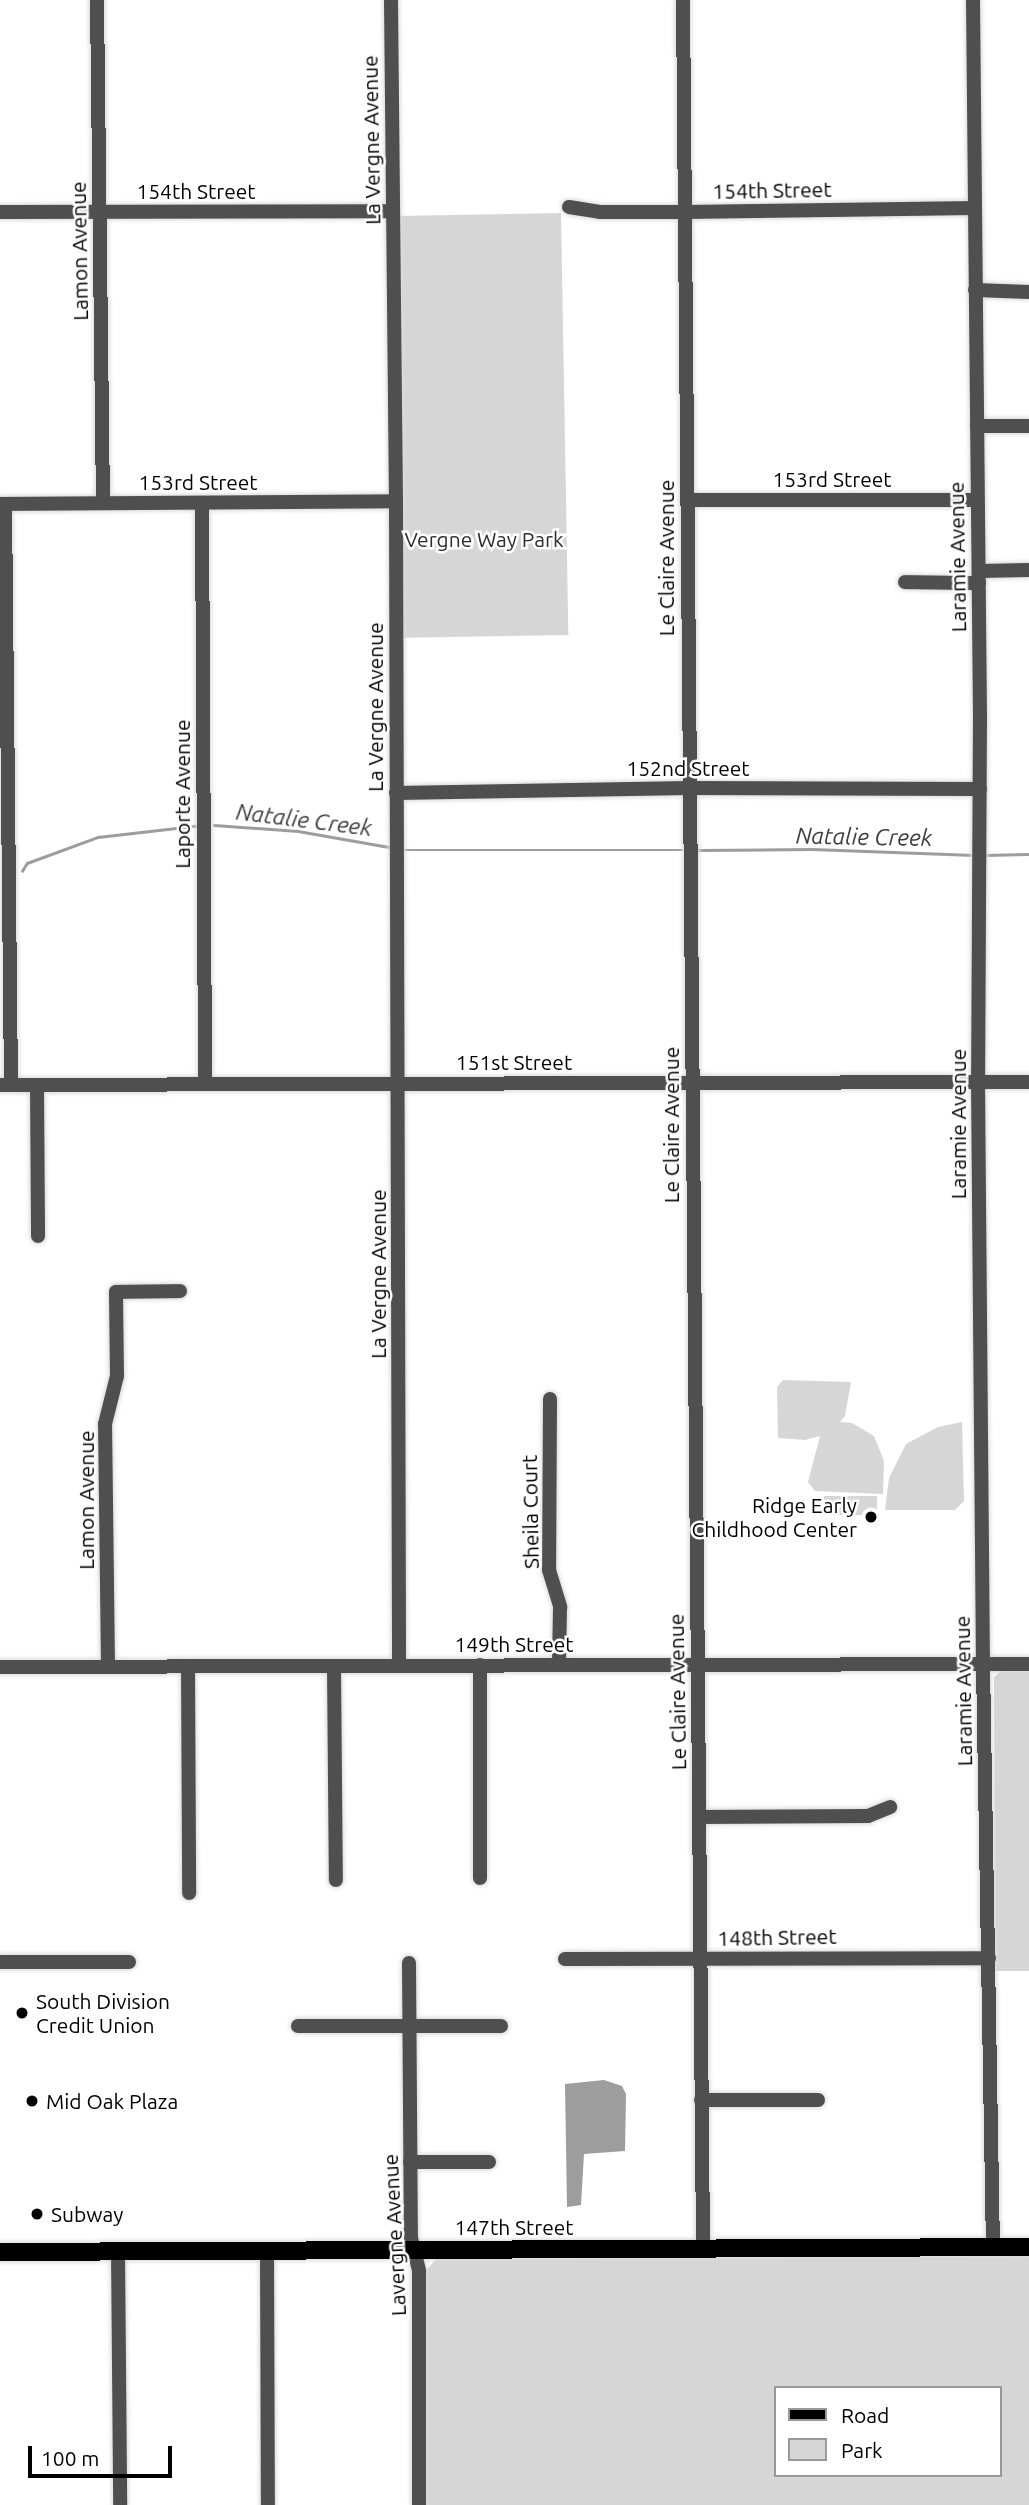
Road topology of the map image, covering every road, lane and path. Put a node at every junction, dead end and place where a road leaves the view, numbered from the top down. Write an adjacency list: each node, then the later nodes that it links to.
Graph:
1 (97, 0): 9 (street, Lamon Avenue)
2 (391, 0): 7 (street, La Vergne Avenue)
3 (683, 0): 10 (street, Le Claire Avenue)
4 (973, 0): 6 (street, Laramie Avenue)
5 (569, 207): 10 (street, 154th Street)
6 (975, 208): 10 (street, 154th Street); 11 (street, Laramie Avenue)
7 (393, 211): 9 (street, 154th Street); 17 (street, La Vergne Avenue)
8 (0, 212): 9 (street, 154th Street)
9 (99, 212): 18 (street, Lamon Avenue)
10 (685, 212): 15 (street, Le Claire Avenue)
11 (975, 290): 12 (street); 13 (street, Laramie Avenue)
12 (1029, 292)
13 (977, 426): 14 (street); 16 (street, Laramie Avenue)
14 (1029, 426)
15 (687, 500): 16 (street, 153rd Street); 24 (street, Le Claire Avenue)
16 (977, 500): 22 (street, Laramie Avenue)
17 (396, 501): 19 (street, 153rd Street); 26 (street, La Vergne Avenue)
18 (103, 502): 19 (street, 153rd Street); 20 (street, 153rd Street)
19 (202, 503): 30 (street, Laporte Avenue)
20 (2, 504): 32 (street)
21 (1029, 570): 22 (street)
22 (979, 577): 23 (street); 25 (street, Laramie Avenue)
23 (905, 582)
24 (689, 788): 25 (street, 152nd Street); 26 (street, 152nd Street); 29 (street, Le Claire Avenue)
25 (980, 789): 27 (street, Laramie Avenue)
26 (397, 793): 31 (street, La Vergne Avenue)
27 (978, 1082): 28 (street, 151st Street); 29 (street, 151st Street); 37 (street, Laramie Avenue)
28 (1029, 1082)
29 (692, 1083): 31 (street, 151st Street); 42 (street, Le Claire Avenue)
30 (205, 1084): 31 (street, 151st Street); 33 (street, 151st Street)
31 (399, 1084): 39 (street, La Vergne Avenue)
32 (6, 1085): 33 (street, 151st Street)
33 (37, 1085): 34 (street)
34 (38, 1236)
35 (180, 1291): 43 (street, Lamon Avenue)
36 (550, 1399): 41 (street, Sheila Court)
37 (983, 1664): 38 (street, 149th Street); 42 (street, 149th Street); 52 (street, Laramie Avenue)
38 (1029, 1664)
39 (399, 1665): 40 (street, 149th Street); 44 (street, 149th Street)
40 (480, 1665): 41 (street, 149th Street); 49 (street)
41 (559, 1665): 42 (street, 149th Street)
42 (697, 1665): 48 (street, Le Claire Avenue)
43 (108, 1666): 45 (street, 149th Street); 46 (street, 149th Street)
44 (334, 1666): 46 (street, 149th Street); 50 (street)
45 (0, 1667)
46 (188, 1668): 51 (street)
47 (890, 1807): 48 (street)
48 (699, 1817): 54 (street, Le Claire Avenue)
49 (480, 1878)
50 (336, 1880)
51 (189, 1892)
52 (989, 1958): 54 (street, 148th Street); 65 (street, Laramie Avenue)
53 (565, 1959): 54 (street, 148th Street)
54 (700, 1959): 61 (street, Le Claire Avenue)
55 (0, 1962): 56 (street)
56 (129, 1962)
57 (409, 1963): 60 (street, Lavergne Avenue)
58 (298, 2026): 60 (street)
59 (501, 2026): 60 (street)
60 (410, 2027): 63 (street, Lavergne Avenue)
61 (701, 2100): 62 (street); 67 (street, Le Claire Avenue)
62 (818, 2100)
63 (410, 2162): 64 (street); 68 (street, Lavergne Avenue)
64 (489, 2162)
65 (993, 2247): 66 (main road, 147th Street); 67 (main road, 147th Street)
66 (1029, 2247)
67 (703, 2249): 68 (main road, 147th Street)
68 (414, 2250): 70 (main road, 147th Street); 74 (street, Lavergne Avenue)
69 (118, 2251): 70 (main road, 147th Street); 71 (main road, 147th Street); 72 (street)
70 (267, 2251): 73 (street)
71 (0, 2252)
72 (120, 2505)
73 (268, 2505)
74 (419, 2505)

